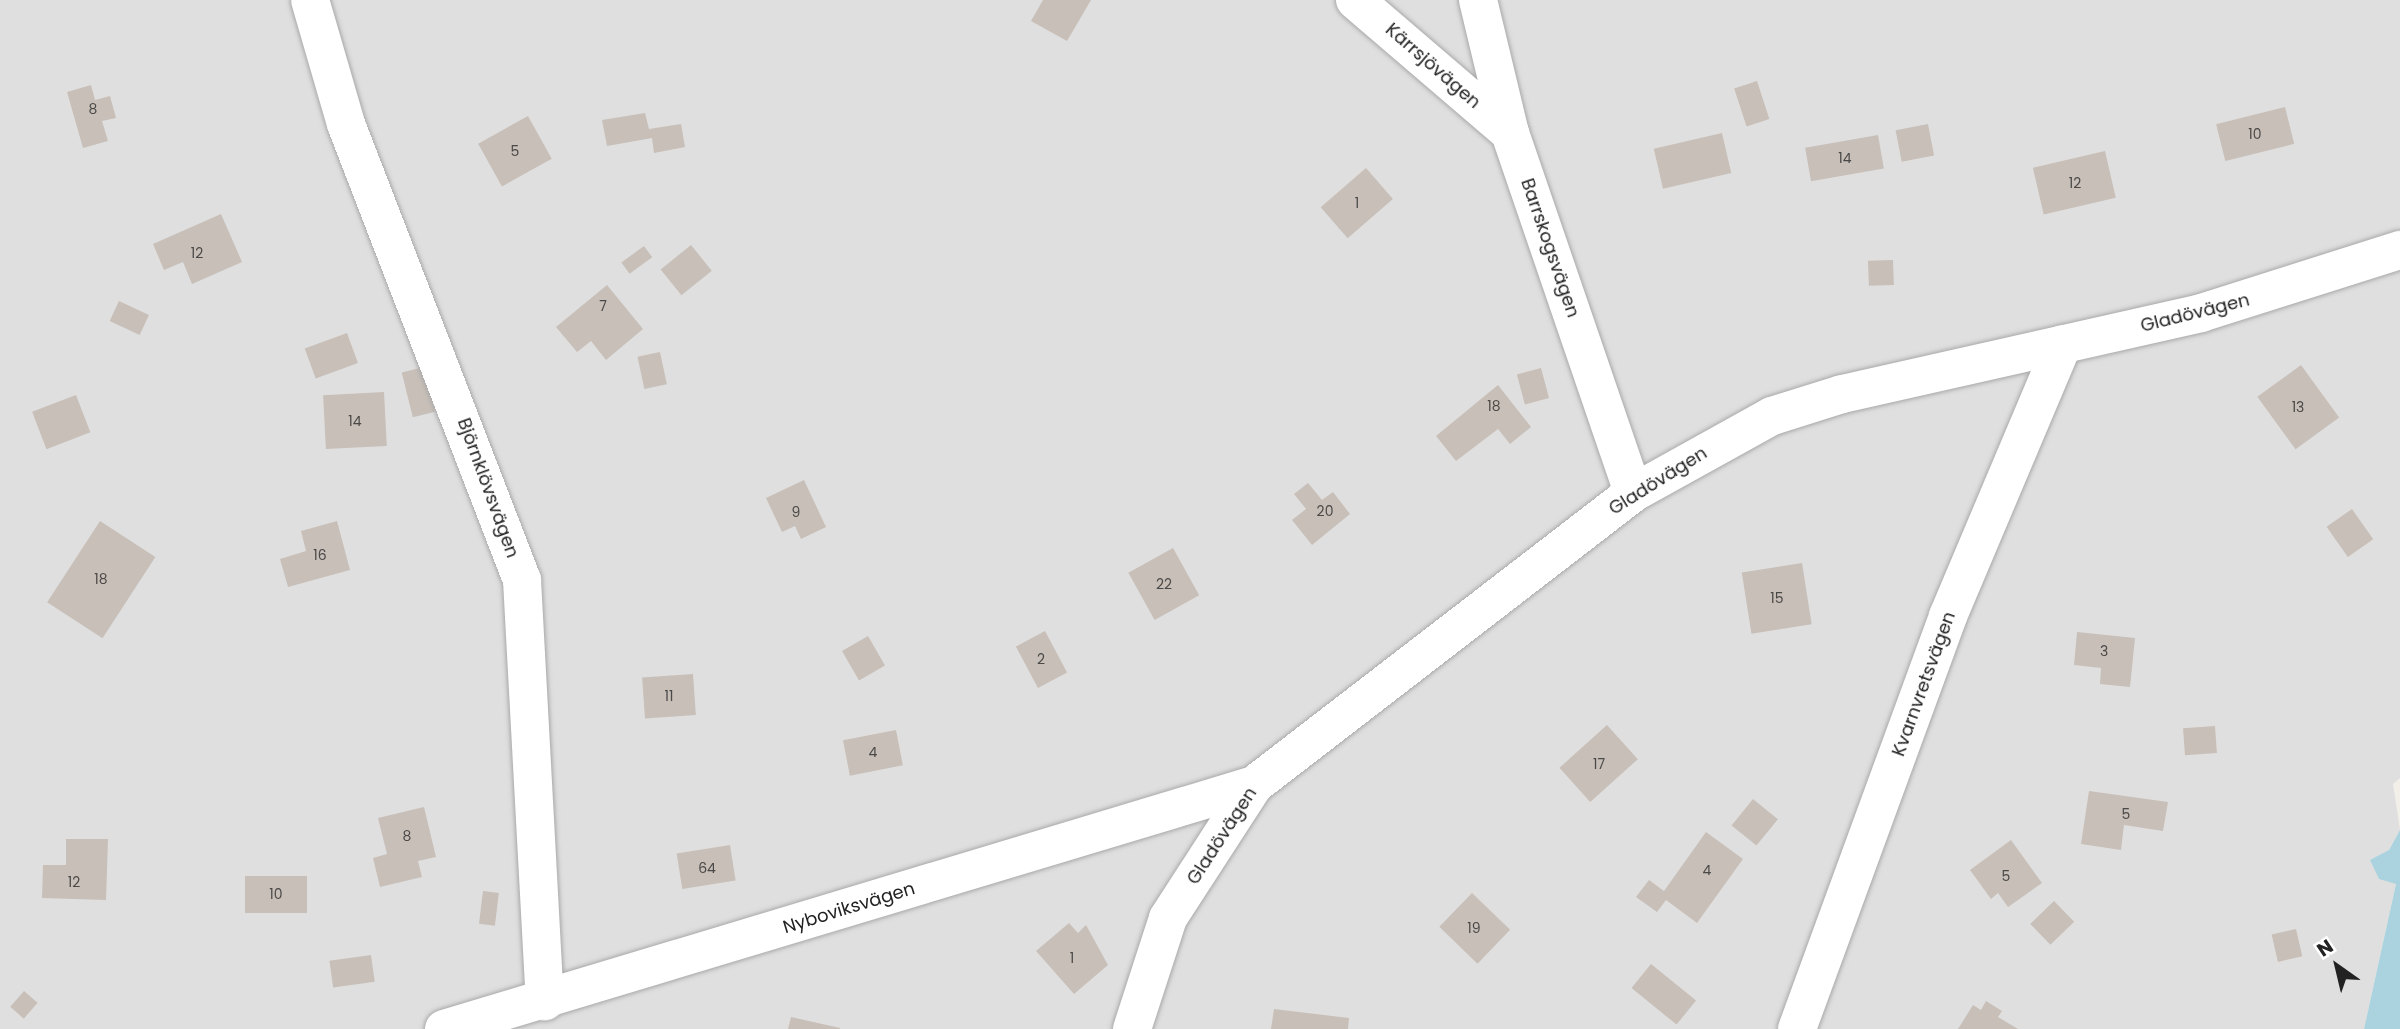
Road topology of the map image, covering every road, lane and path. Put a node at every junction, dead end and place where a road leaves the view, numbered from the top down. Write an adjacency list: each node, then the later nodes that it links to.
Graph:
1 (310, 0): 9 (street, Björnklövsvägen)
2 (1355, 0): 4 (street, Kärrsjövägen)
3 (1478, 0): 4 (street, Barrskogsvägen)
4 (1510, 134): 7 (street, Barrskogsvägen)
5 (2400, 250): 6 (street, Gladövägen)
6 (2063, 344): 7 (street, Gladövägen); 12 (street, Kvarnvretsvägen)
7 (1633, 493): 8 (street, Gladövägen)
8 (1254, 785): 9 (street, Nyboviksvägen); 11 (street, Gladövägen)
9 (545, 1001): 10 (street, Nyboviksvägen)
10 (444, 1029)
11 (1132, 1029)
12 (1797, 1029)

